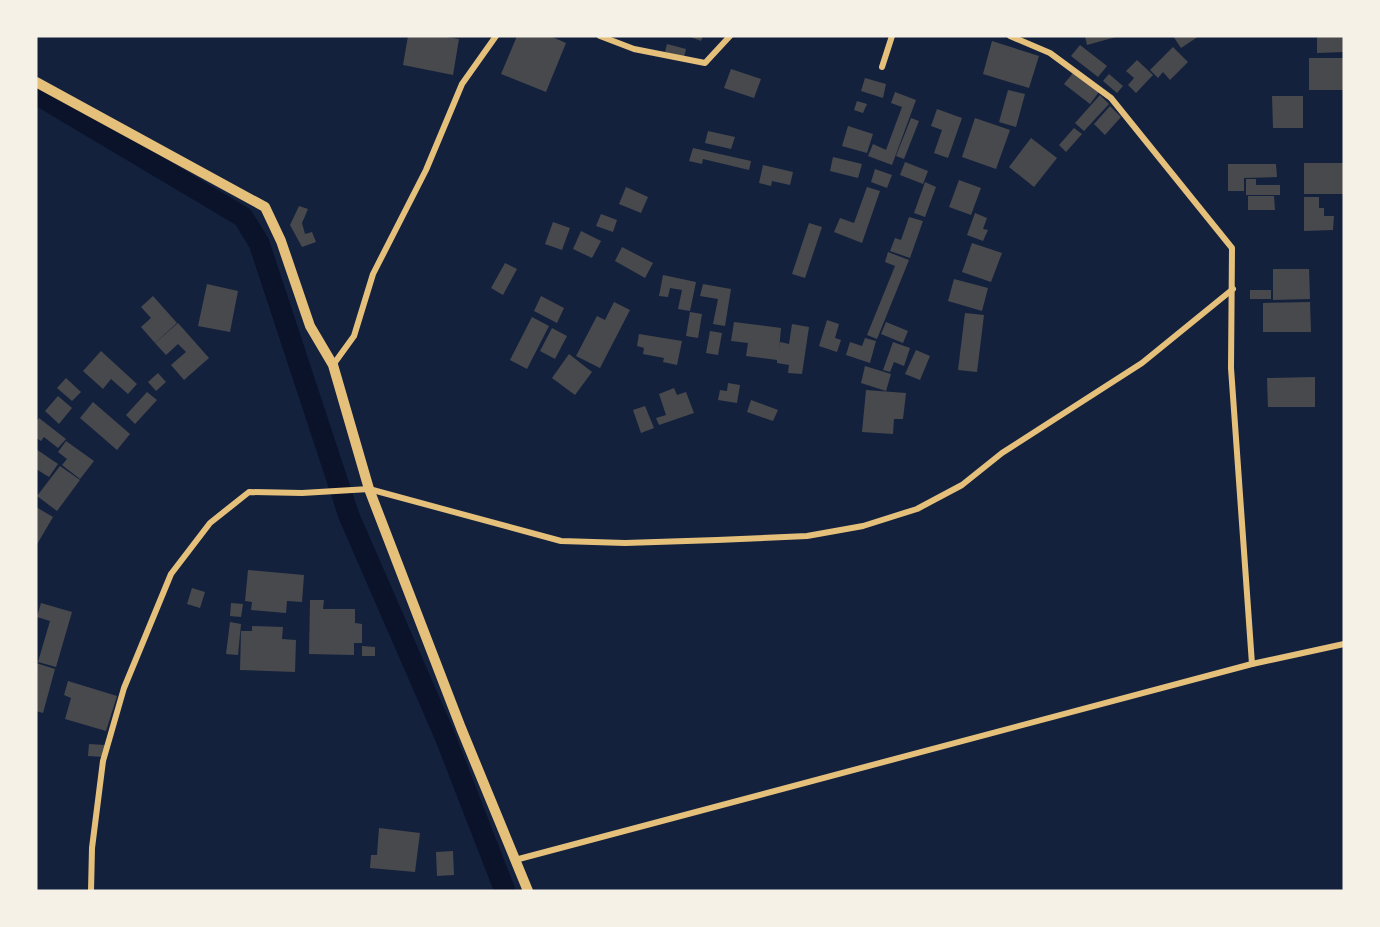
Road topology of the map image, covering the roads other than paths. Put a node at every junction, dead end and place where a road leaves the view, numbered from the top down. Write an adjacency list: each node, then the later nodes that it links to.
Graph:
1 (496, 36): 9 (street)
2 (600, 36): 3 (street)
3 (730, 36)
4 (892, 36): 6 (street)
5 (1010, 36): 8 (street)
6 (882, 67)
7 (36, 82): 9 (street)
8 (1233, 290): 10 (street); 12 (street)
9 (333, 365): 10 (street)
10 (369, 489): 13 (street); 14 (street)
11 (1344, 644): 12 (street)
12 (1252, 664): 13 (street)
13 (515, 860): 15 (street)
14 (91, 891)
15 (528, 891)

